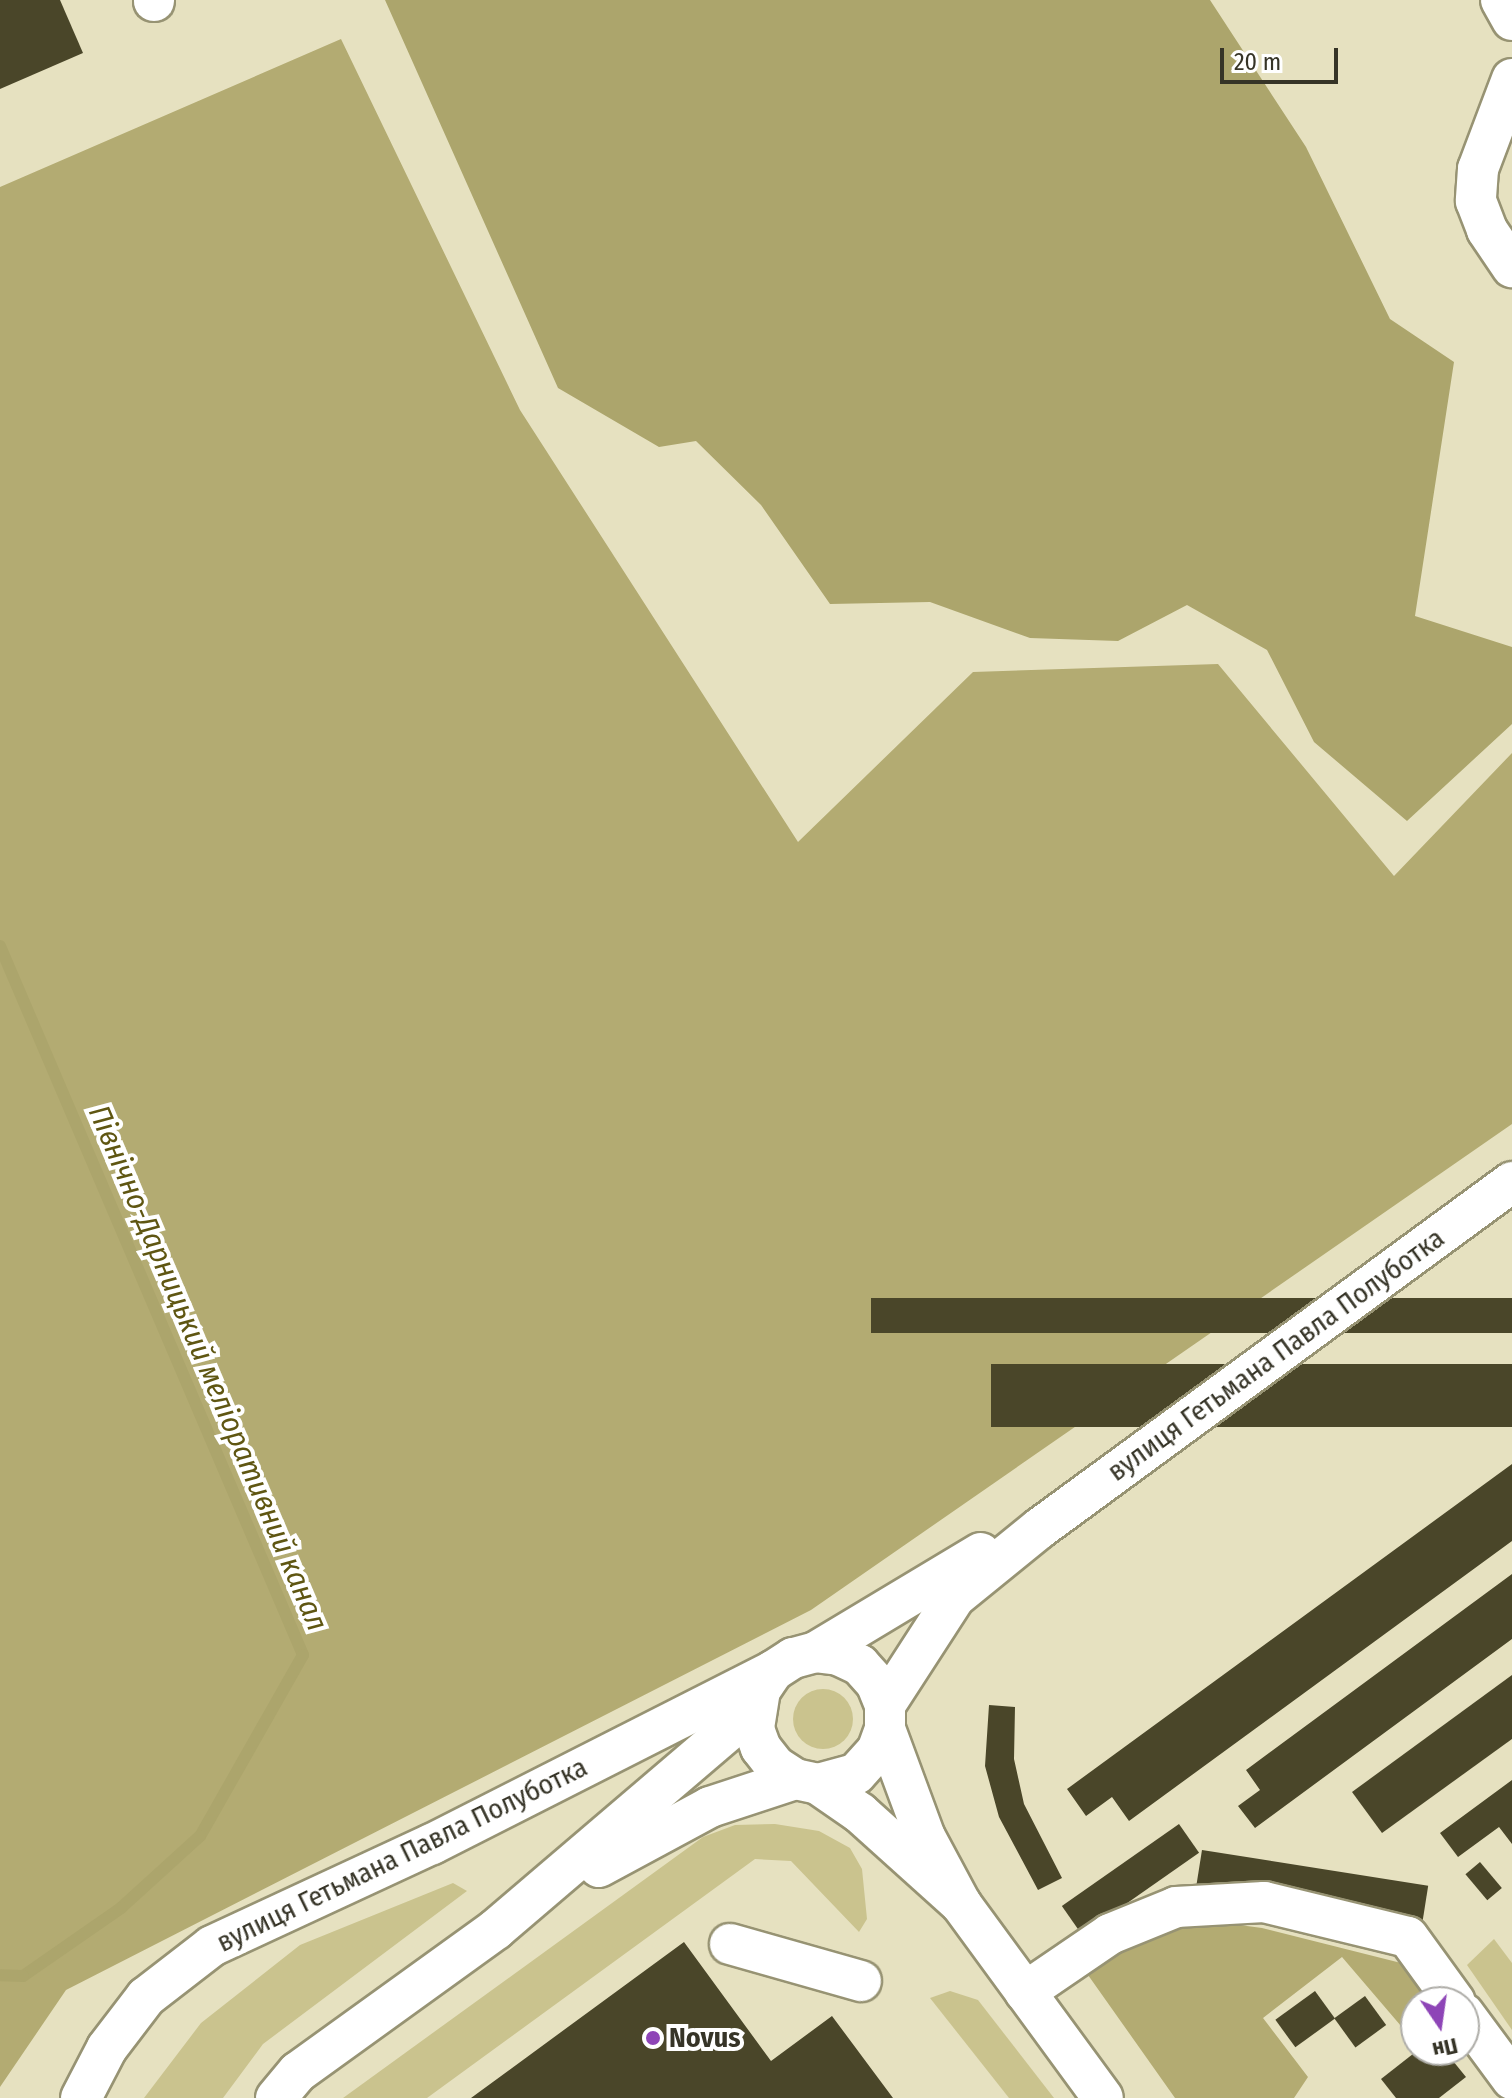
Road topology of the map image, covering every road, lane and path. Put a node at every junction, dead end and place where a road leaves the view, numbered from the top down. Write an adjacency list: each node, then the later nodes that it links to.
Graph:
1 (1501, 0): 2 (street)
2 (1512, 20)
3 (1512, 79): 4 (street)
4 (1512, 267)
5 (1512, 1182): 6 (street, вулиця Гетьмана Павла Полуботка)
6 (1040, 1528): 7 (street, вулиця Гетьмана Павла Полуботка); 10 (street, вулиця Гетьмана Павла Полуботка)
7 (816, 1652): 8 (street); 10 (street)
8 (773, 1671): 9 (street); 21 (street, вулиця Гетьмана Павла Полуботка)
9 (754, 1709): 11 (street); 13 (street)
10 (885, 1717): 11 (street); 12 (street)
11 (807, 1782): 12 (street); 13 (street)
12 (961, 1904): 17 (street)
13 (496, 1929): 22 (street)
14 (730, 1944): 15 (street)
15 (861, 1981)
16 (1443, 1986): 17 (street)
17 (1025, 1992): 23 (street)
18 (1480, 2036): 19 (street)
19 (1512, 2079)
20 (1512, 2089): 24 (street)
21 (81, 2098)
22 (276, 2098)
23 (1103, 2098)
24 (1499, 2098)

